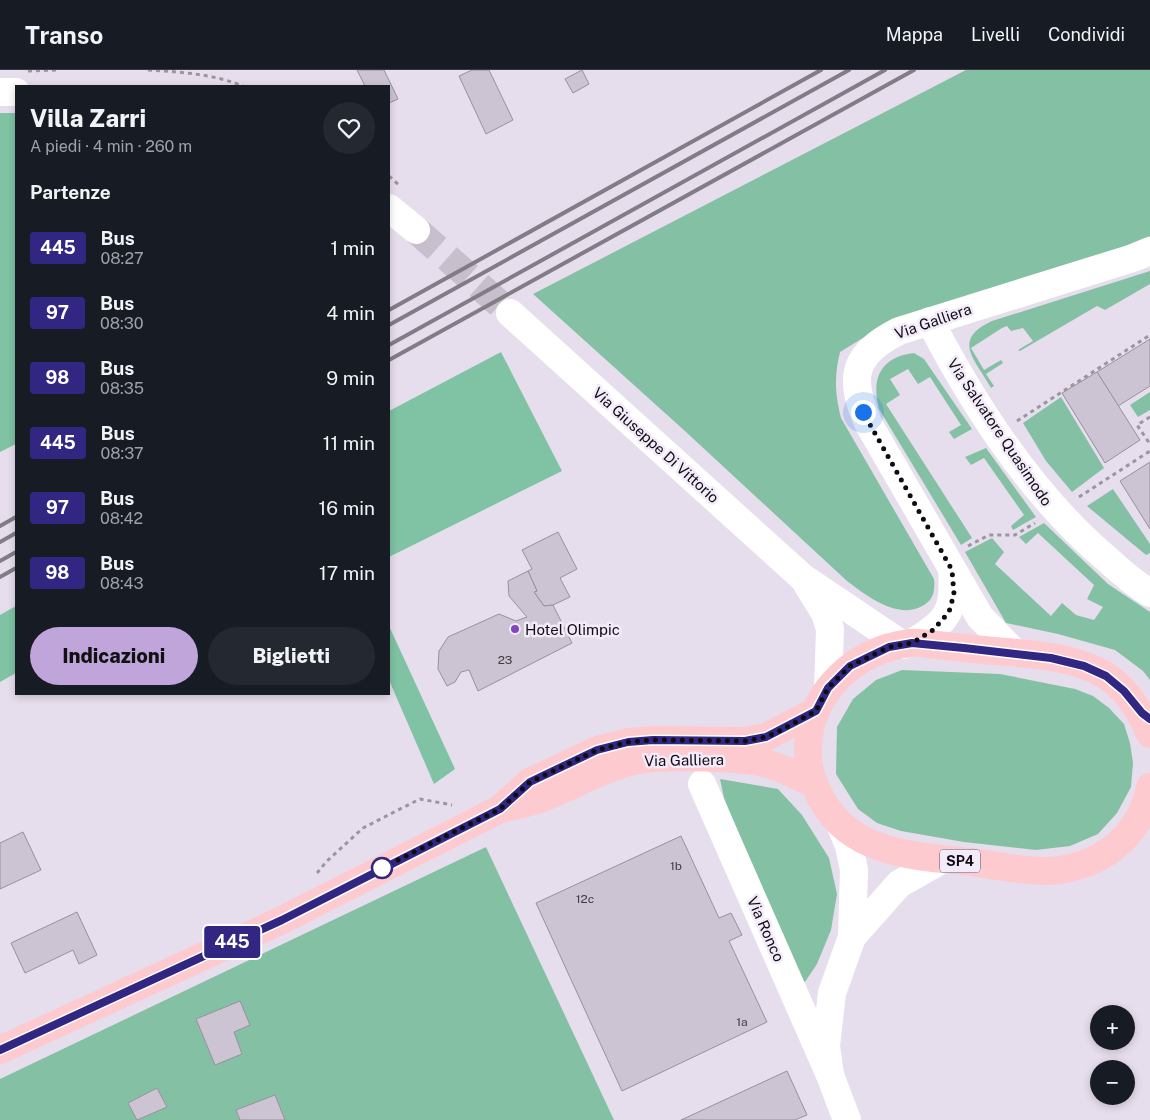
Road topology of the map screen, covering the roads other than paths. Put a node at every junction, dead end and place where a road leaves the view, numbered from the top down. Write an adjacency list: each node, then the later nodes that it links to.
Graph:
1 (0, 92): 2 (street)
2 (15, 92)
3 (390, 209): 4 (street)
4 (416, 230)
5 (1150, 250): 7 (street, Via Galliera)
6 (510, 313): 9 (street, Via Giuseppe Di Vittorio)
7 (930, 321): 8 (street, Via Galliera); 10 (street, Via Salvatore Quasimodo)
8 (952, 570): 11 (street, Via Galliera); 12 (street, Via Galliera)
9 (802, 577): 11 (street, Via Giuseppe Di Vittorio); 13 (street, Via Giuseppe Di Vittorio)
10 (1150, 593)
11 (908, 644): 12 (main road, SP4); 13 (main road, SP4)
12 (1015, 653): 14 (main road, SP4)
13 (822, 699): 15 (main road, SP4); 18 (main road, Via Galliera / SP4)
14 (1147, 722)
15 (812, 782): 18 (main road, Via Galliera / SP4); 20 (main road, SP4)
16 (702, 784): 25 (street, Via Ronco)
17 (1150, 787): 21 (main road, SP4)
18 (500, 809): 24 (main road, Via Galliera / SP4)
19 (1150, 814): 21 (main road, SP4)
20 (840, 824): 22 (main road, SP4); 23 (street, Via Ronco)
21 (1129, 836): 22 (main road, SP4)
22 (942, 859): 23 (street, Via Ronco)
23 (852, 937): 25 (street, Via Ronco)
24 (0, 1050)
25 (830, 1075): 26 (street, Via Ronco)
26 (847, 1120)

